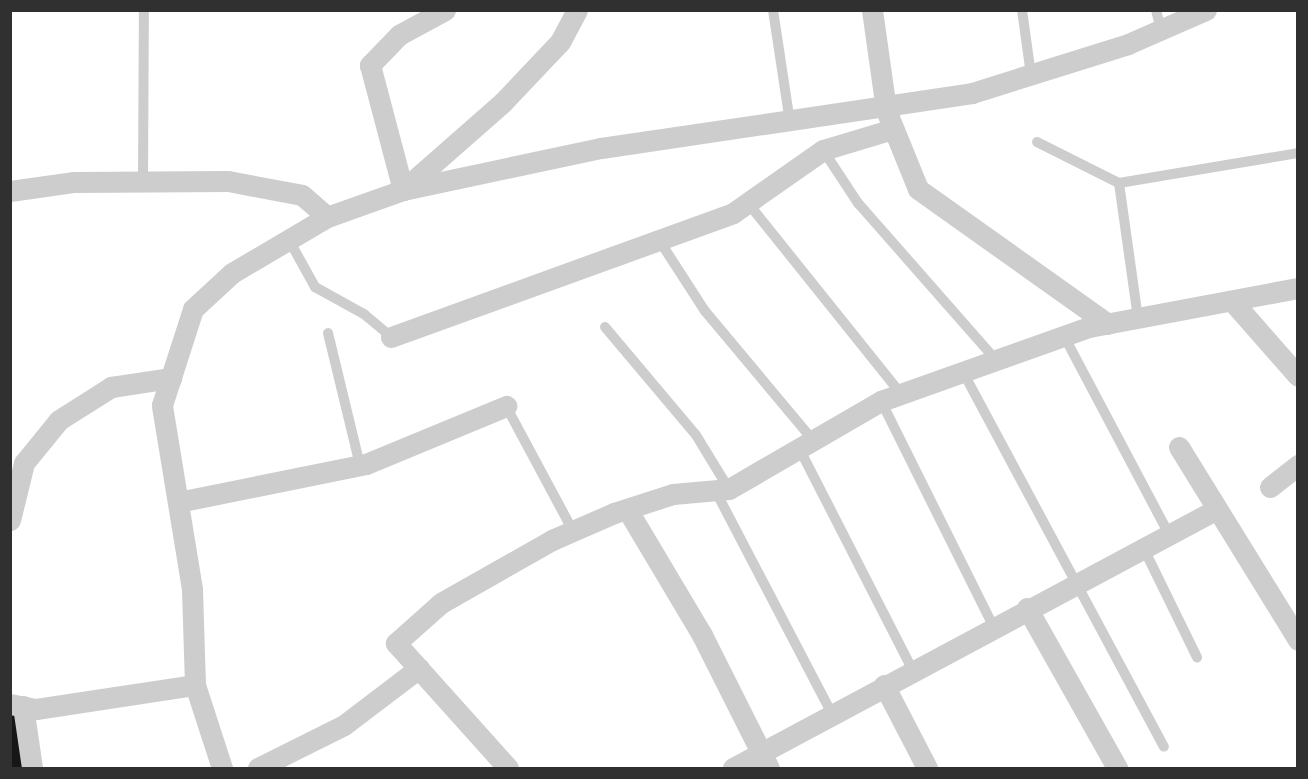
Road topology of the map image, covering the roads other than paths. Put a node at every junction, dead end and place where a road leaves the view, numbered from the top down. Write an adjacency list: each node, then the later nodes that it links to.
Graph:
1 (144, 10): 15 (lane)
2 (445, 10): 17 (street)
3 (577, 10): 17 (street)
4 (773, 10): 11 (lane)
5 (872, 10): 10 (street)
6 (1022, 10): 9 (lane)
7 (1206, 10): 8 (street)
8 (1158, 20): 9 (street)
9 (1031, 75): 10 (street)
10 (890, 119): 11 (street); 13 (street); 26 (street)
11 (790, 123): 17 (street)
12 (1037, 142): 16 (lane)
13 (823, 150): 19 (street); 31 (lane)
14 (1298, 153): 16 (lane)
15 (143, 182): 18 (street); 20 (street)
16 (1119, 183): 25 (lane)
17 (403, 190): 20 (street)
18 (10, 191)
19 (748, 202): 22 (street); 35 (lane)
20 (327, 217): 21 (street)
21 (289, 240): 30 (lane); 34 (street)
22 (659, 240): 30 (street); 37 (lane)
23 (1298, 288): 24 (street)
24 (1233, 302): 25 (street); 33 (street)
25 (1138, 318): 26 (street)
26 (1108, 324): 29 (street)
27 (605, 327): 42 (lane)
28 (328, 333): 39 (lane)
29 (1064, 336): 31 (street); 48 (lane)
30 (392, 337)
31 (996, 360): 32 (street)
32 (963, 372): 35 (street); 50 (lane)
33 (1298, 376)
34 (171, 378): 43 (street); 46 (street)
35 (891, 397): 37 (street); 52 (lane)
36 (506, 406): 39 (street); 47 (lane)
37 (806, 444): 42 (street); 56 (lane)
38 (1179, 447): 44 (street)
39 (360, 465): 43 (street)
40 (1298, 465): 41 (street)
41 (1270, 487)
42 (722, 489): 45 (street); 60 (lane)
43 (178, 502): 58 (street)
44 (1217, 508): 48 (street); 53 (street)
45 (627, 509): 47 (street); 62 (street)
46 (10, 520)
47 (573, 531): 55 (street)
48 (1169, 534): 49 (street)
49 (1143, 547): 50 (street); 54 (lane)
50 (1078, 582): 51 (street); 61 (lane)
51 (1027, 608): 52 (street); 69 (street)
52 (993, 626): 56 (street)
53 (1298, 640)
54 (1197, 657)
55 (419, 668): 65 (street); 66 (street)
56 (912, 669): 57 (street)
57 (884, 684): 60 (street); 68 (street)
58 (195, 685): 59 (street); 64 (street)
59 (17, 705): 63 (street)
60 (832, 714): 62 (street)
61 (1164, 747)
62 (766, 760): 67 (street)
63 (32, 768)
64 (222, 768)
65 (258, 768)
66 (508, 768)
67 (733, 768)
68 (927, 768)
69 (1117, 768)

